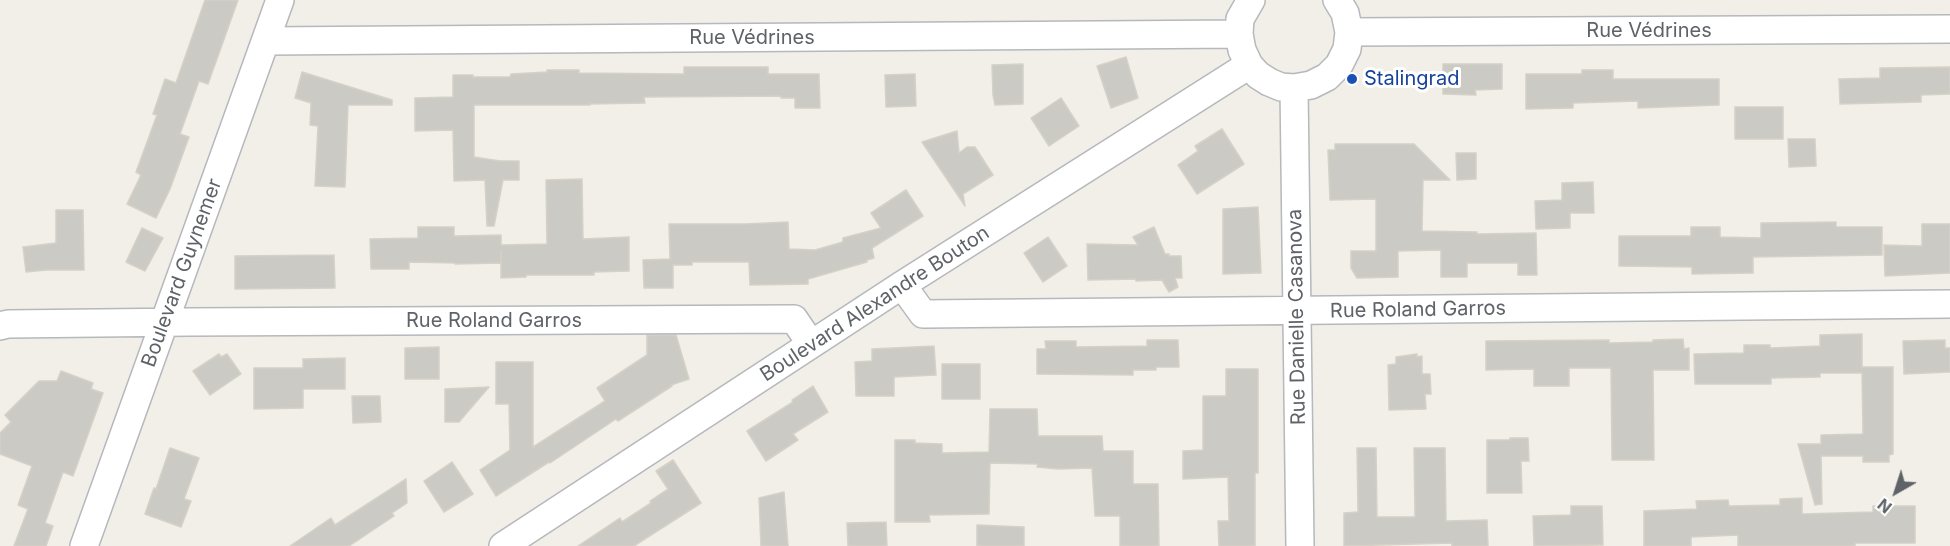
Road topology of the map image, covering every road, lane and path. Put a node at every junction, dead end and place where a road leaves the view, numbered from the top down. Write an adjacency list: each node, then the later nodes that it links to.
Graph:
1 (280, 0): 7 (street, Boulevard Guynemer)
2 (1251, 0): 6 (street)
3 (1337, 0): 5 (street)
4 (1950, 28): 5 (street, Rue Védrines)
5 (1349, 32): 9 (street)
6 (1239, 34): 7 (street, Rue Védrines); 8 (street)
7 (266, 41): 13 (street, Boulevard Guynemer)
8 (1249, 65): 9 (street); 10 (street, Boulevard Alexandre Bouton)
9 (1294, 88): 12 (street, Rue Danielle Casanova)
10 (902, 285): 12 (street, Rue Roland Garros); 15 (street, Boulevard Alexandre Bouton)
11 (1950, 304): 12 (street, Rue Roland Garros)
12 (1298, 311): 18 (street, Rue Danielle Casanova)
13 (164, 322): 14 (street); 15 (street, Rue Roland Garros); 16 (street, Boulevard Guynemer)
14 (0, 326)
15 (811, 344): 17 (street, Boulevard Alexandre Bouton)
16 (84, 546)
17 (503, 546)
18 (1300, 546)

